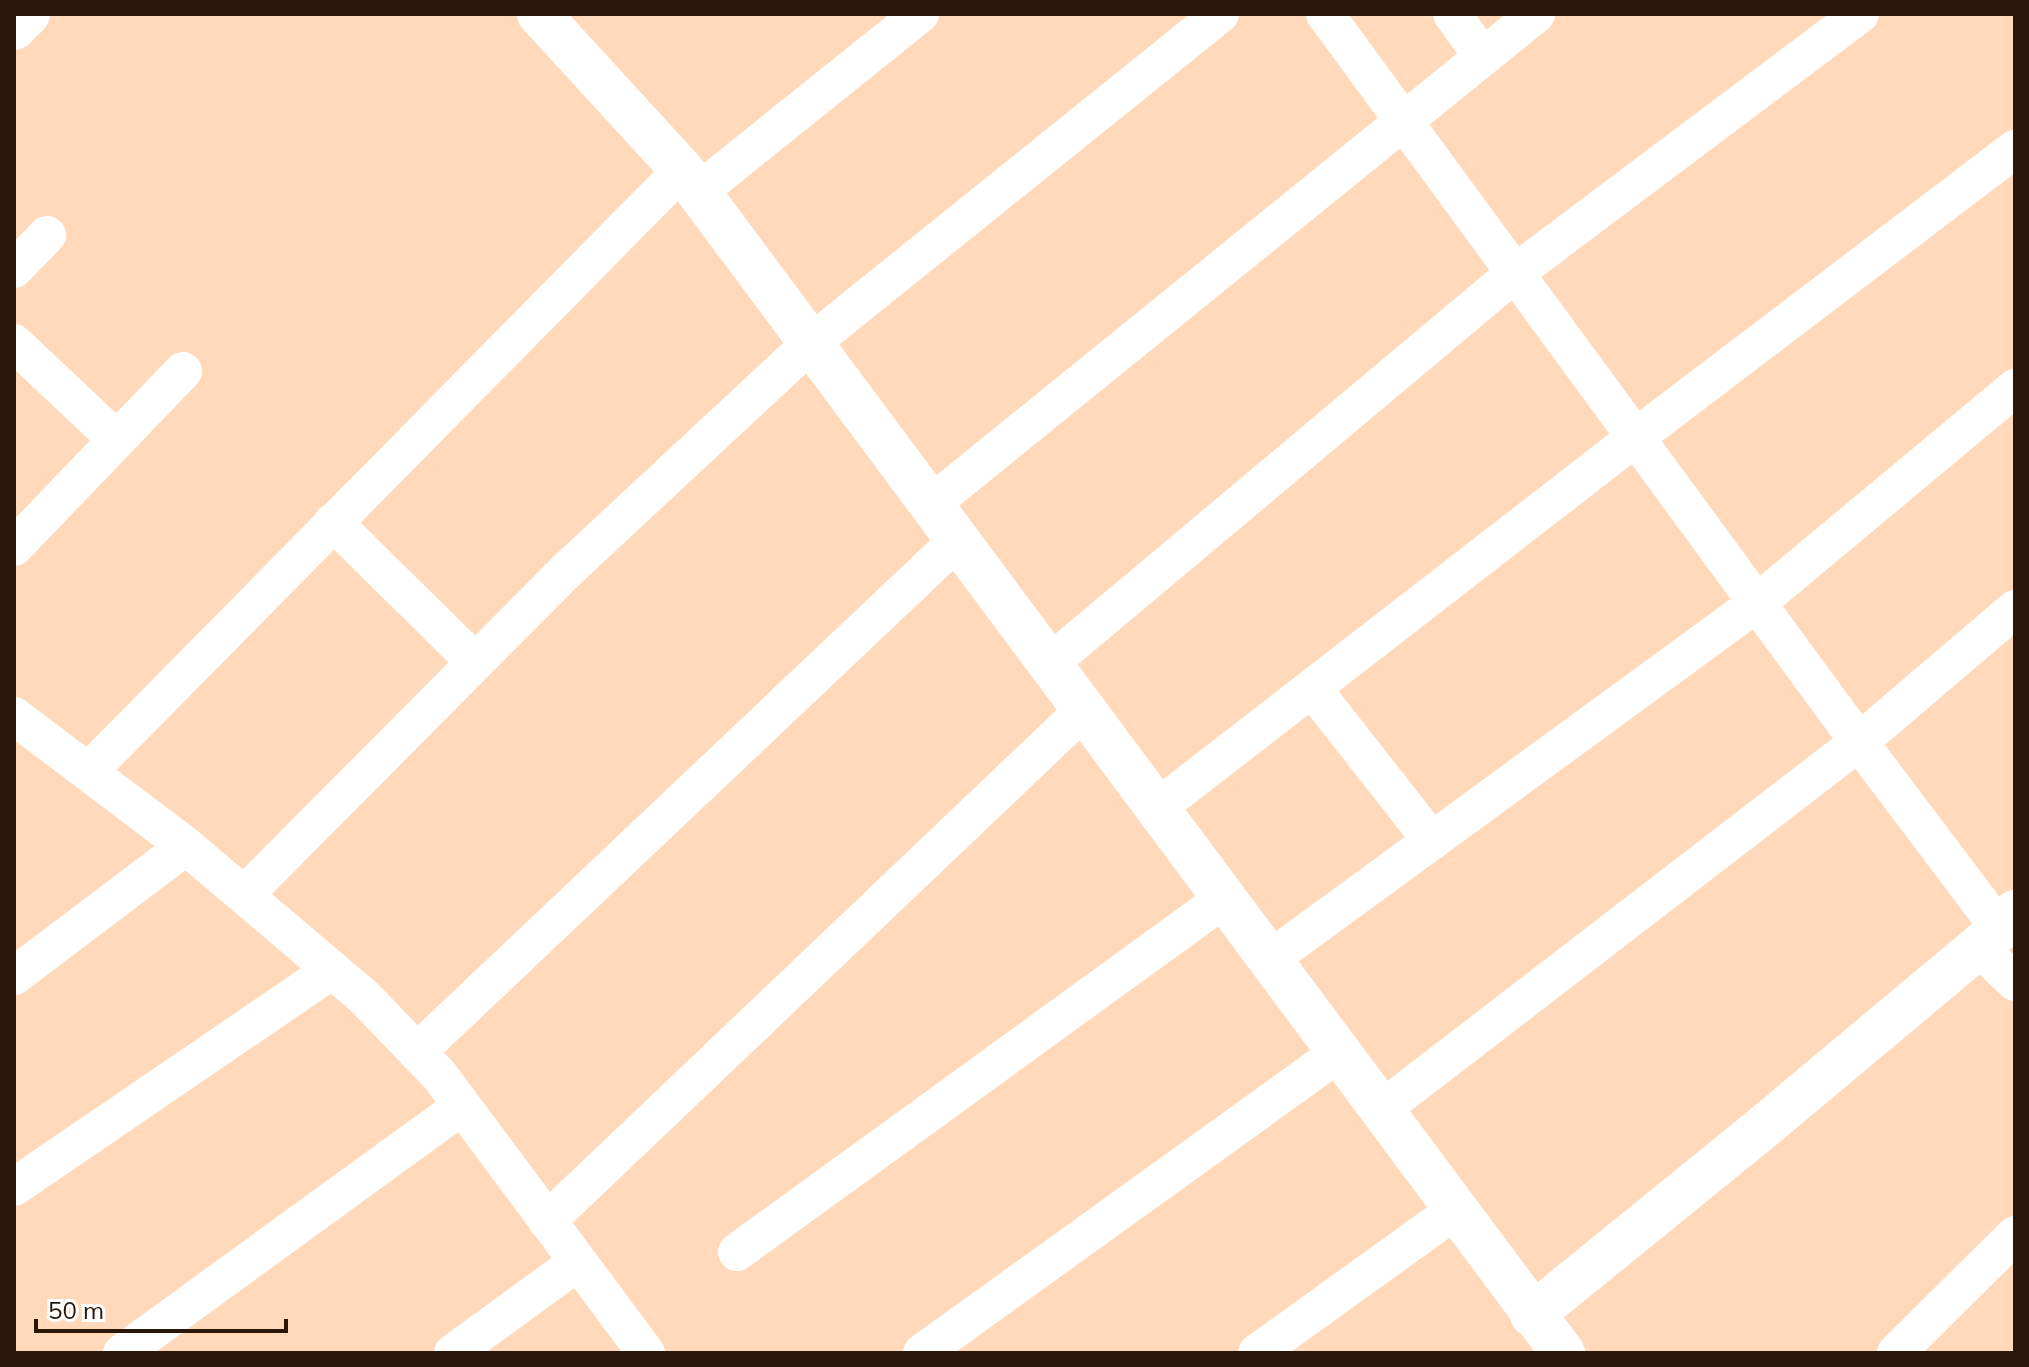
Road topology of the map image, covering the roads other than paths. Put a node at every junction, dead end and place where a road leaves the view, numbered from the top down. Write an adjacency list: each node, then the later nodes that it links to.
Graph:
1 (28, 14): 9 (street)
2 (539, 14): 13 (street)
3 (920, 14): 13 (street)
4 (1220, 14): 18 (street)
5 (1325, 14): 11 (street)
6 (1452, 14): 10 (street)
7 (1536, 14): 10 (street)
8 (1860, 14): 16 (street)
9 (14, 28)
10 (1483, 57): 11 (street)
11 (1404, 121): 16 (street); 23 (street)
12 (2015, 149): 21 (street)
13 (690, 181): 18 (street); 24 (street)
14 (47, 235): 15 (street)
15 (14, 269)
16 (1515, 273): 21 (street); 30 (street)
17 (14, 343): 22 (street)
18 (811, 343): 23 (street); 29 (street)
19 (183, 371): 22 (street)
20 (2015, 388): 27 (street)
21 (1636, 437): 27 (street); 31 (street)
22 (117, 440): 26 (street)
23 (931, 504): 25 (street)
24 (333, 522): 29 (street); 35 (street)
25 (958, 540): 30 (street); 46 (street)
26 (14, 547)
27 (1757, 603): 34 (street); 37 (street)
28 (2015, 609): 34 (street)
29 (475, 662): 39 (street)
30 (1050, 663): 32 (street)
31 (1312, 688): 36 (street); 37 (street)
32 (1084, 710): 36 (street); 52 (street)
33 (14, 716): 35 (street)
34 (1859, 742): 41 (street); 49 (street)
35 (88, 772): 38 (street)
36 (1157, 808): 40 (street)
37 (1432, 841): 42 (street)
38 (186, 846): 39 (street); 44 (street)
39 (244, 895): 43 (street)
40 (1225, 898): 42 (street); 54 (street)
41 (1998, 929): 45 (street); 56 (street)
42 (1270, 959): 47 (street)
43 (332, 970): 46 (street); 50 (street)
44 (14, 976)
45 (2015, 982)
46 (417, 1052): 48 (street)
47 (1340, 1052): 49 (street); 58 (street)
48 (462, 1106): 52 (street); 59 (street)
49 (1382, 1109): 51 (street)
50 (14, 1187)
51 (1457, 1209): 56 (street); 62 (street)
52 (547, 1221): 55 (street)
53 (2015, 1235): 57 (street)
54 (737, 1252)
55 (578, 1262): 60 (street); 61 (street)
56 (1532, 1315): 63 (street)
57 (1916, 1346)
58 (924, 1351)
59 (122, 1353)
60 (453, 1353)
61 (646, 1353)
62 (1257, 1353)
63 (1563, 1353)

